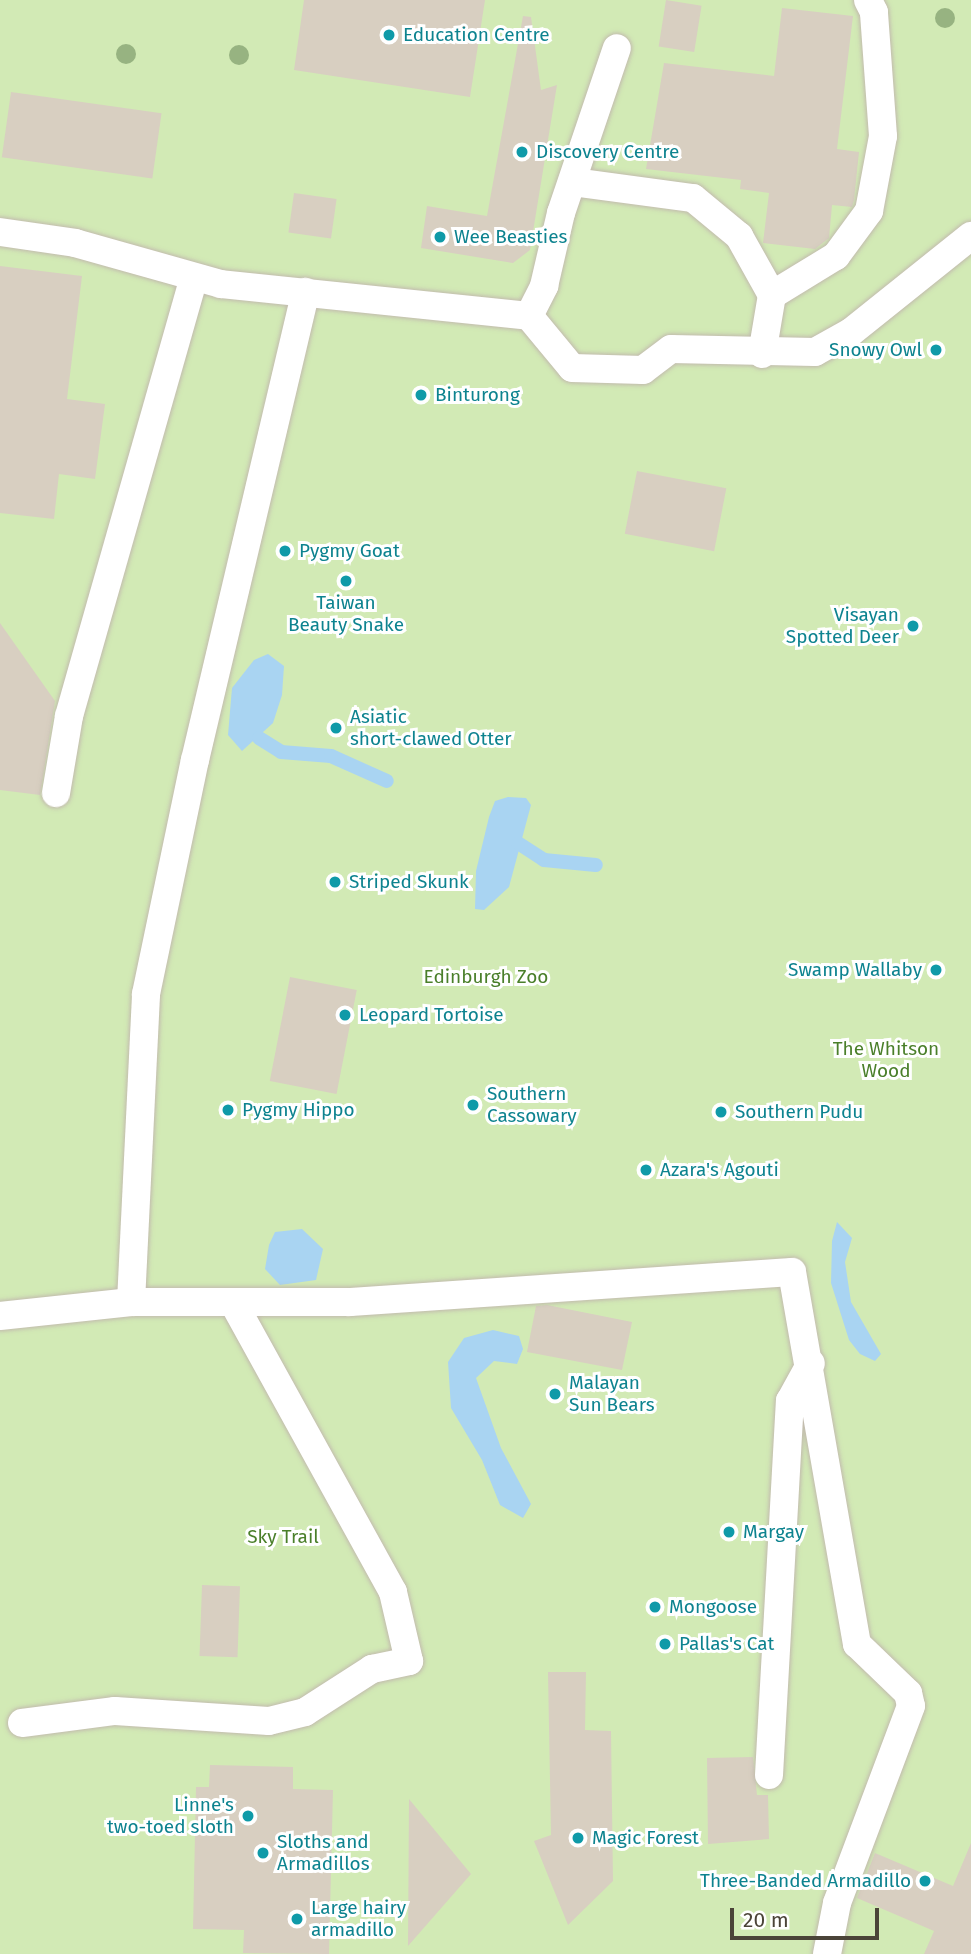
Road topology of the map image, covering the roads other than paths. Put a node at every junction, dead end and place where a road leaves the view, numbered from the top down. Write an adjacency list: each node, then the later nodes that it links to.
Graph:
1 (868, 0): 8 (lane)
2 (617, 48): 3 (lane)
3 (573, 182): 8 (lane); 9 (lane)
4 (0, 232): 6 (lane)
5 (971, 236): 10 (lane)
6 (194, 278): 7 (lane); 11 (lane)
7 (306, 292): 9 (lane); 12 (lane)
8 (772, 296): 10 (lane)
9 (529, 316): 10 (lane)
10 (762, 354)
11 (56, 793)
12 (131, 1302): 13 (lane); 14 (lane)
13 (233, 1302): 15 (lane); 16 (lane)
14 (0, 1316)
15 (811, 1363): 17 (lane); 18 (lane)
16 (22, 1723)
17 (769, 1775)
18 (827, 1954)

